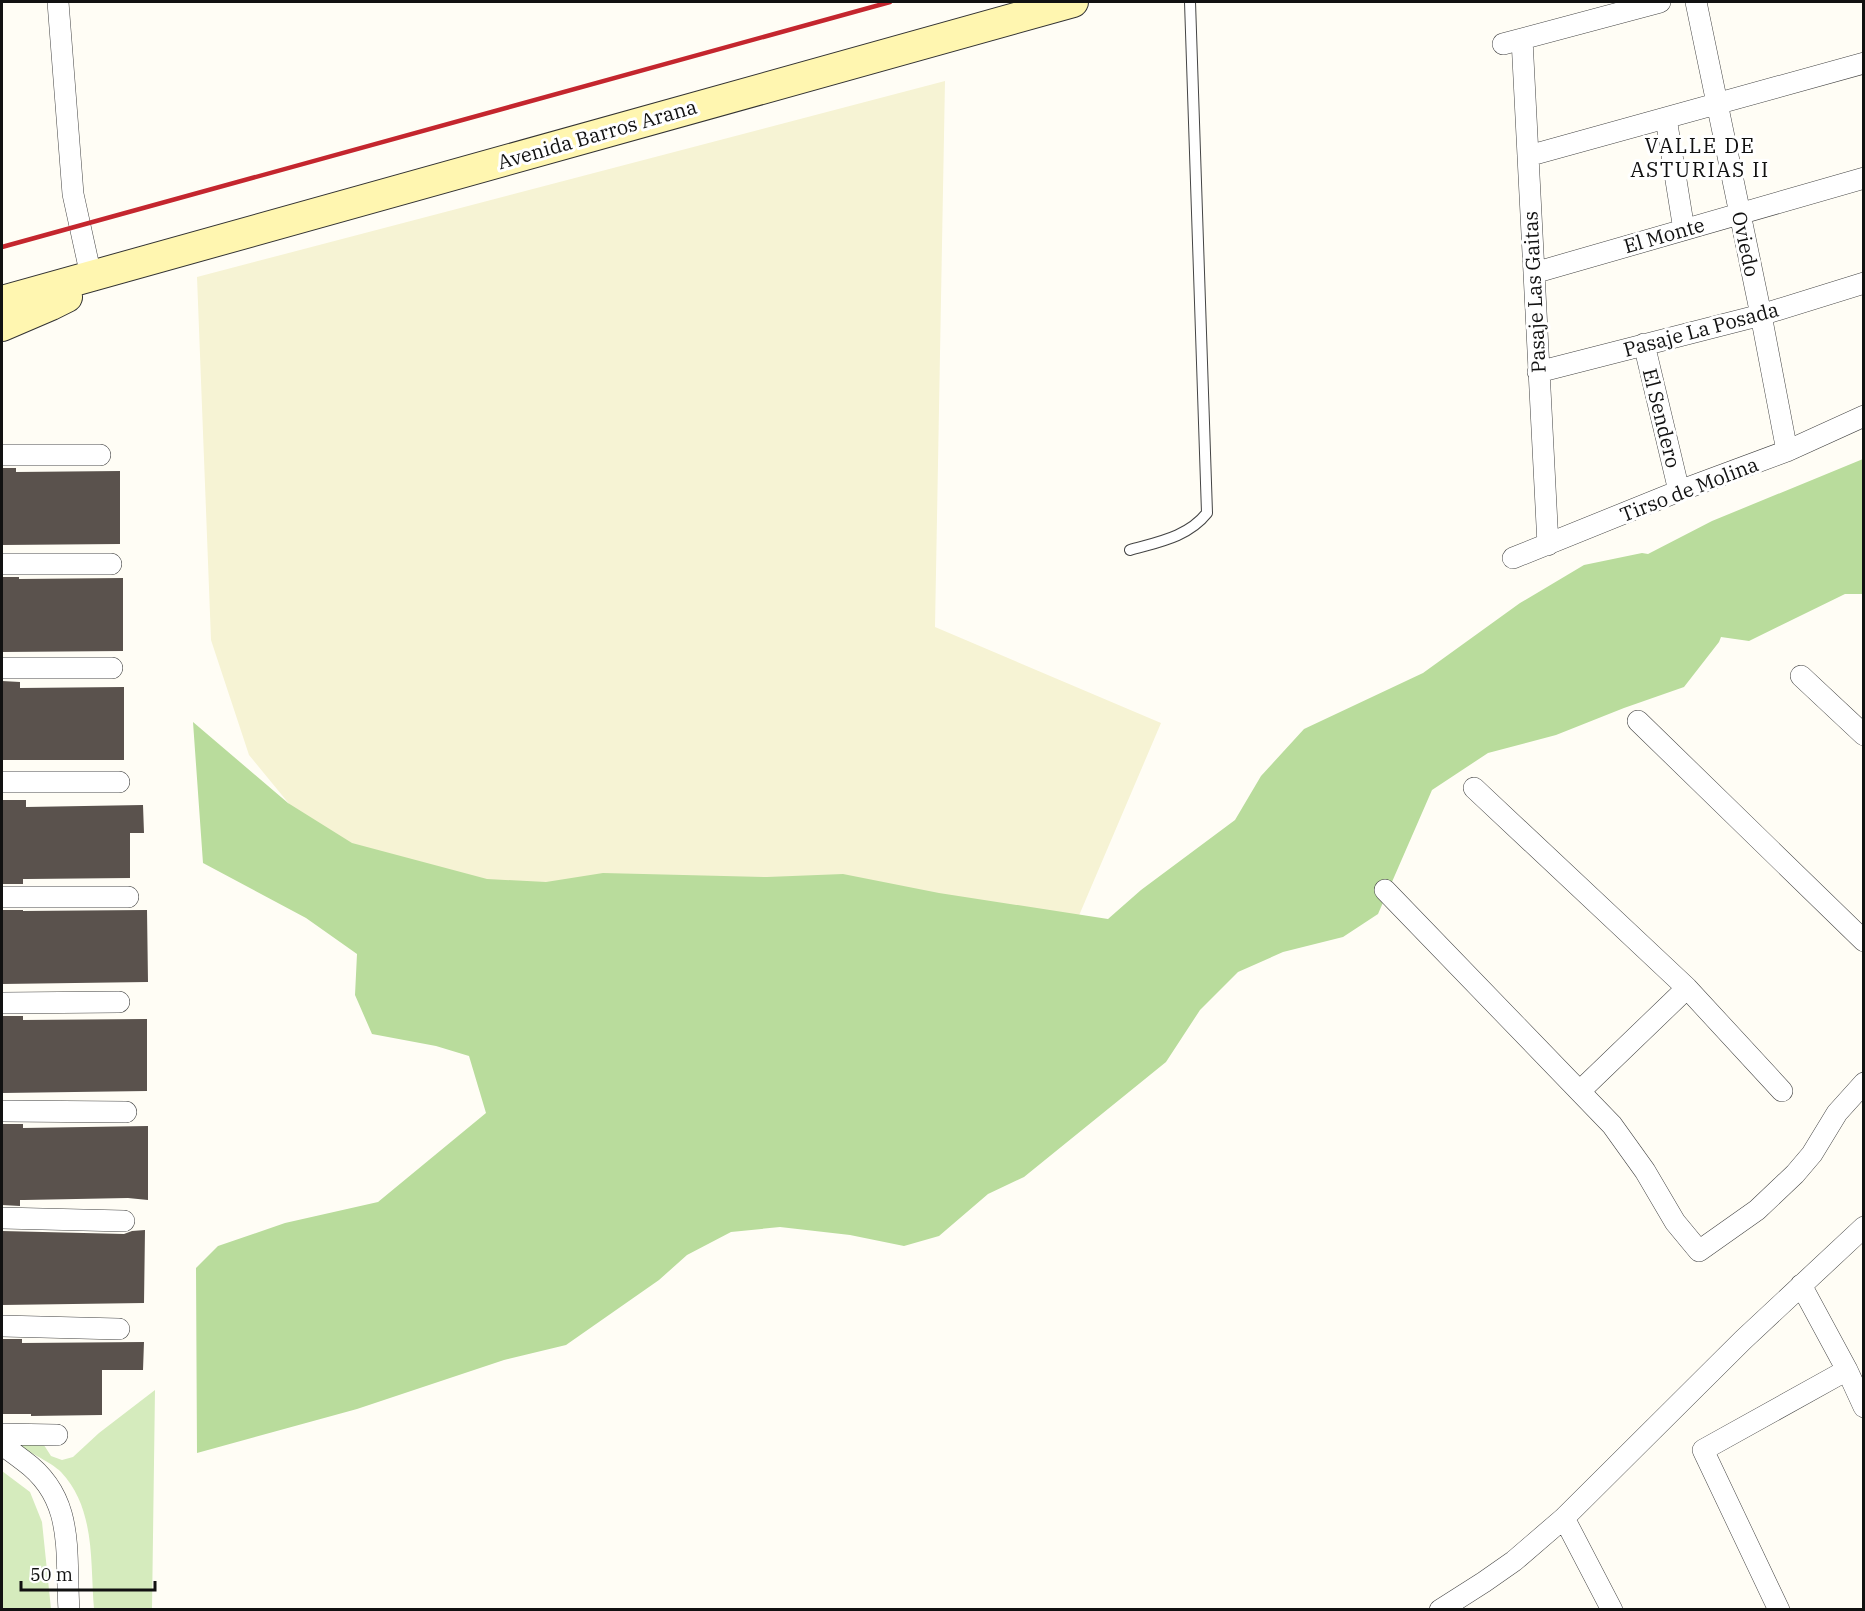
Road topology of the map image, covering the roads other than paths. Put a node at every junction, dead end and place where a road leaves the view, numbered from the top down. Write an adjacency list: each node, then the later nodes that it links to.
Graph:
1 (58, 2): 15 (street)
2 (1073, 2): 13 (main road, Avenida Barros Arana)
3 (1190, 2): 28 (lane)
4 (1660, 2): 9 (street, Pasaje Las Gaitas)
5 (1696, 2): 7 (street, Oviedo)
6 (1863, 63): 7 (street)
7 (1717, 104): 8 (street); 11 (street, Oviedo)
8 (1666, 118): 9 (street); 12 (street)
9 (1528, 156): 14 (street, Pasaje Las Gaitas)
10 (1863, 178): 11 (street, El Monte)
11 (1739, 214): 12 (street, El Monte); 18 (street, Oviedo)
12 (1684, 230): 14 (street, El Monte)
13 (122, 267): 15 (main road, Avenida Barros Arana); 19 (main road, Avenida Barros Arana)
14 (1534, 273): 21 (street, Pasaje Las Gaitas)
15 (91, 276): 17 (main road, Avenida Barros Arana)
16 (1863, 283): 18 (street, Pasaje La Posada)
17 (2, 301)
18 (1761, 315): 20 (street, Pasaje La Posada); 23 (street, Oviedo)
19 (2, 326)
20 (1644, 344): 21 (street, Pasaje La Posada); 26 (street, El Sendero)
21 (1538, 372): 27 (street, Pasaje Las Gaitas)
22 (1863, 416): 23 (street, Tirso de Molina)
23 (1787, 451): 26 (street, Tirso de Molina)
24 (2, 455): 25 (street)
25 (100, 455)
26 (1679, 491): 27 (street, Tirso de Molina)
27 (1548, 545): 29 (street, Tirso de Molina)
28 (1130, 550)
29 (1513, 558)
30 (2, 564): 31 (street)
31 (111, 564)
32 (2, 668): 33 (street)
33 (112, 668)
34 (1801, 676): 36 (street)
35 (1638, 721): 43 (street)
36 (1863, 735)
37 (2, 782): 38 (street)
38 (119, 782)
39 (1474, 788): 44 (street)
40 (1384, 890): 49 (street)
41 (2, 897): 42 (street)
42 (128, 897)
43 (1863, 942)
44 (1687, 988): 48 (street); 49 (street)
45 (119, 1002): 46 (street)
46 (2, 1003)
47 (1863, 1083): 49 (street)
48 (1782, 1090)
49 (1580, 1091)
50 (2, 1111): 51 (street)
51 (126, 1112)
52 (2, 1218): 53 (street)
53 (124, 1221)
54 (1863, 1227): 55 (street)
55 (1801, 1285): 58 (street); 63 (street)
56 (2, 1326): 57 (street)
57 (119, 1329)
58 (1846, 1370): 59 (street); 67 (street)
59 (1863, 1407)
60 (2, 1434): 61 (street)
61 (57, 1435)
62 (2, 1446): 64 (street)
63 (1564, 1518): 65 (street); 66 (street)
64 (69, 1610)
65 (1440, 1610)
66 (1612, 1610)
67 (1779, 1610)

